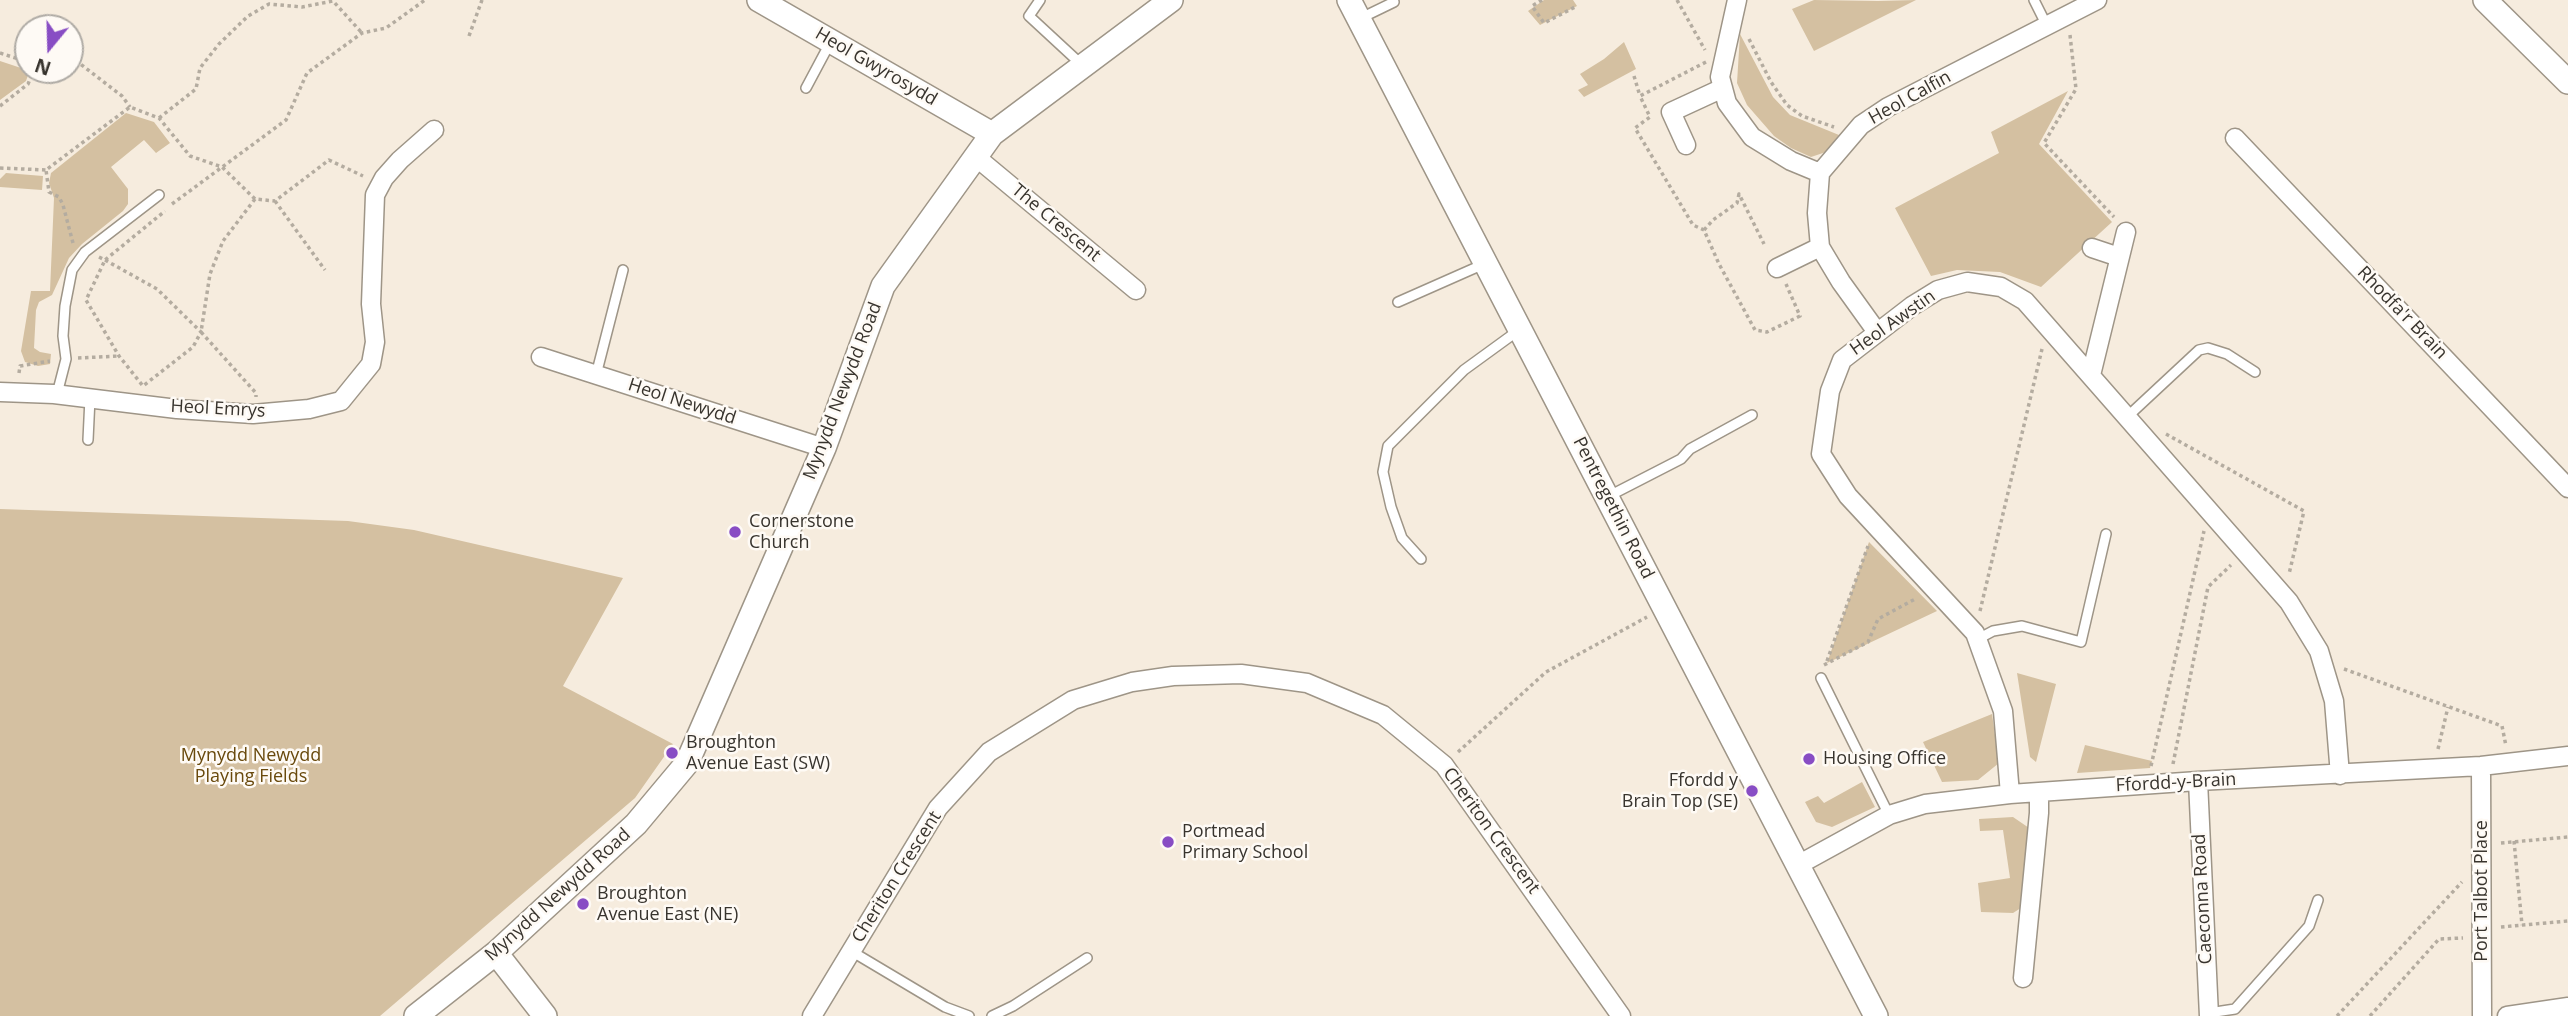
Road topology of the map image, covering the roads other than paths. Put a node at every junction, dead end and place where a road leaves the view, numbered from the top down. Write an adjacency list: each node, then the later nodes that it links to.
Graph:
1 (759, 0): 11 (street, Heol Gwyrosydd)
2 (1040, 0): 12 (lane)
3 (1171, 0): 12 (street, Mynydd Newydd Road)
4 (1393, 0): 9 (lane)
5 (1737, 0): 15 (street)
6 (2034, 0): 10 (lane)
7 (2097, 0): 10 (street, Heol Calfin)
8 (2485, 0): 13 (street)
9 (1354, 9): 27 (street, Pentregethin Road)
10 (2054, 22): 21 (street, Heol Calfin)
11 (831, 41): 14 (lane); 17 (street, Heol Gwyrosydd)
12 (1082, 65): 17 (street, Mynydd Newydd Road)
13 (2568, 82)
14 (806, 88)
15 (1723, 88): 19 (street); 21 (street)
16 (434, 130): 40 (street, Heol Emrys)
17 (992, 134): 20 (street, Mynydd Newydd Road)
18 (2235, 138): 45 (street, Rhodfa'r Brain)
19 (1686, 145)
20 (976, 157): 30 (street, The Crescent); 44 (street, Mynydd Newydd Road)
21 (1820, 173): 24 (street)
22 (159, 195): 39 (lane)
23 (2126, 232): 26 (street)
24 (1821, 247): 29 (street); 33 (street)
25 (2092, 248): 26 (street)
26 (2119, 257): 37 (street)
27 (1486, 263): 31 (lane); 32 (street, Pentregethin Road)
28 (623, 270): 36 (lane)
29 (1781, 275)
30 (1136, 290)
31 (1398, 302)
32 (1520, 330): 46 (street, Pentregethin Road); 48 (lane)
33 (1877, 332): 37 (street, Heol Awstin); 49 (street, Heol Awstin)
34 (541, 357): 36 (street, Heol Newydd)
35 (2255, 372): 42 (lane)
36 (596, 375): 44 (street, Heol Newydd)
37 (2091, 375): 42 (street, Heol Awstin)
38 (0, 392): 39 (street, Heol Emrys)
39 (57, 394): 40 (street, Heol Emrys)
40 (90, 398): 43 (lane)
41 (1752, 415): 46 (lane)
42 (2127, 417): 53 (street, Heol Awstin)
43 (88, 440)
44 (824, 447): 61 (street, Mynydd Newydd Road)
45 (2568, 488)
46 (1607, 497): 58 (street, Pentregethin Road)
47 (2106, 534): 49 (lane)
48 (1421, 559)
49 (1977, 636): 56 (street, Heol Awstin)
50 (1821, 678): 57 (lane)
51 (2568, 756): 52 (street, Ffordd-y-Brain)
52 (2481, 766): 53 (street, Ffordd-y-Brain); 73 (street, Port Talbot Place)
53 (2340, 775): 54 (street, Ffordd-y-Brain)
54 (2197, 781): 55 (street, Ffordd-y-Brain); 65 (street, Caeconna Road)
55 (2039, 792): 56 (street, Ffordd-y-Brain); 63 (street)
56 (2010, 794): 57 (street, Ffordd-y-Brain)
57 (1889, 815): 58 (street, Ffordd-y-Brain)
58 (1798, 865): 72 (street, Pentregethin Road)
59 (2318, 900): 65 (lane)
60 (851, 951): 68 (street, Cheriton Crescent); 69 (lane); 71 (street, Cheriton Crescent)
61 (496, 953): 66 (street, Mynydd Newydd Road); 67 (street)
62 (1087, 958): 70 (lane)
63 (2023, 978)
64 (2568, 1007): 74 (street)
65 (2209, 1015)
66 (416, 1016)
67 (545, 1016)
68 (812, 1016)
69 (969, 1016)
70 (992, 1016)
71 (1621, 1016)
72 (1876, 1016)
73 (2482, 1016)
74 (2507, 1016)

